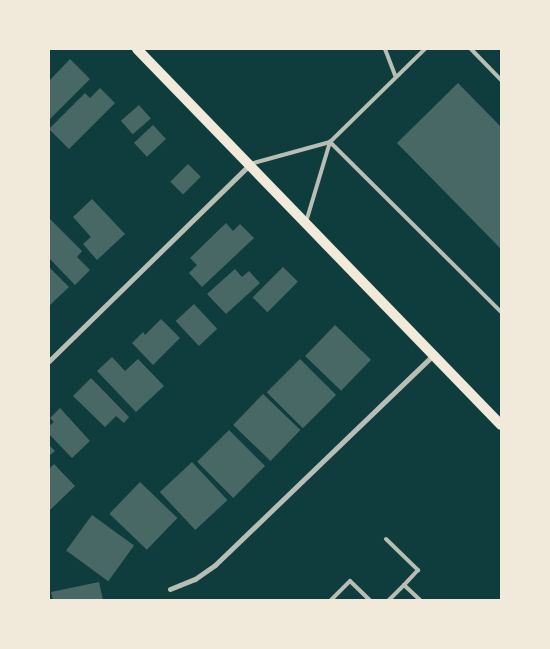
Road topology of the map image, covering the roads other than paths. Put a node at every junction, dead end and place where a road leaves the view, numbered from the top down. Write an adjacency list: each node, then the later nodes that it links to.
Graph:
1 (137, 49): 8 (main road)
2 (385, 49): 5 (lane)
3 (424, 49): 5 (lane)
4 (472, 49): 6 (lane)
5 (396, 77): 7 (lane)
6 (501, 80)
7 (330, 142): 8 (lane); 9 (lane); 10 (lane)
8 (249, 165): 9 (main road); 12 (street)
9 (306, 223): 11 (main road)
10 (501, 312)
11 (433, 355): 13 (main road); 16 (street)
12 (49, 361)
13 (501, 425)
14 (386, 539): 15 (lane)
15 (404, 585): 19 (lane); 20 (lane)
16 (170, 589)
17 (331, 600): 18 (lane)
18 (370, 600)
19 (389, 600)
20 (420, 600)

